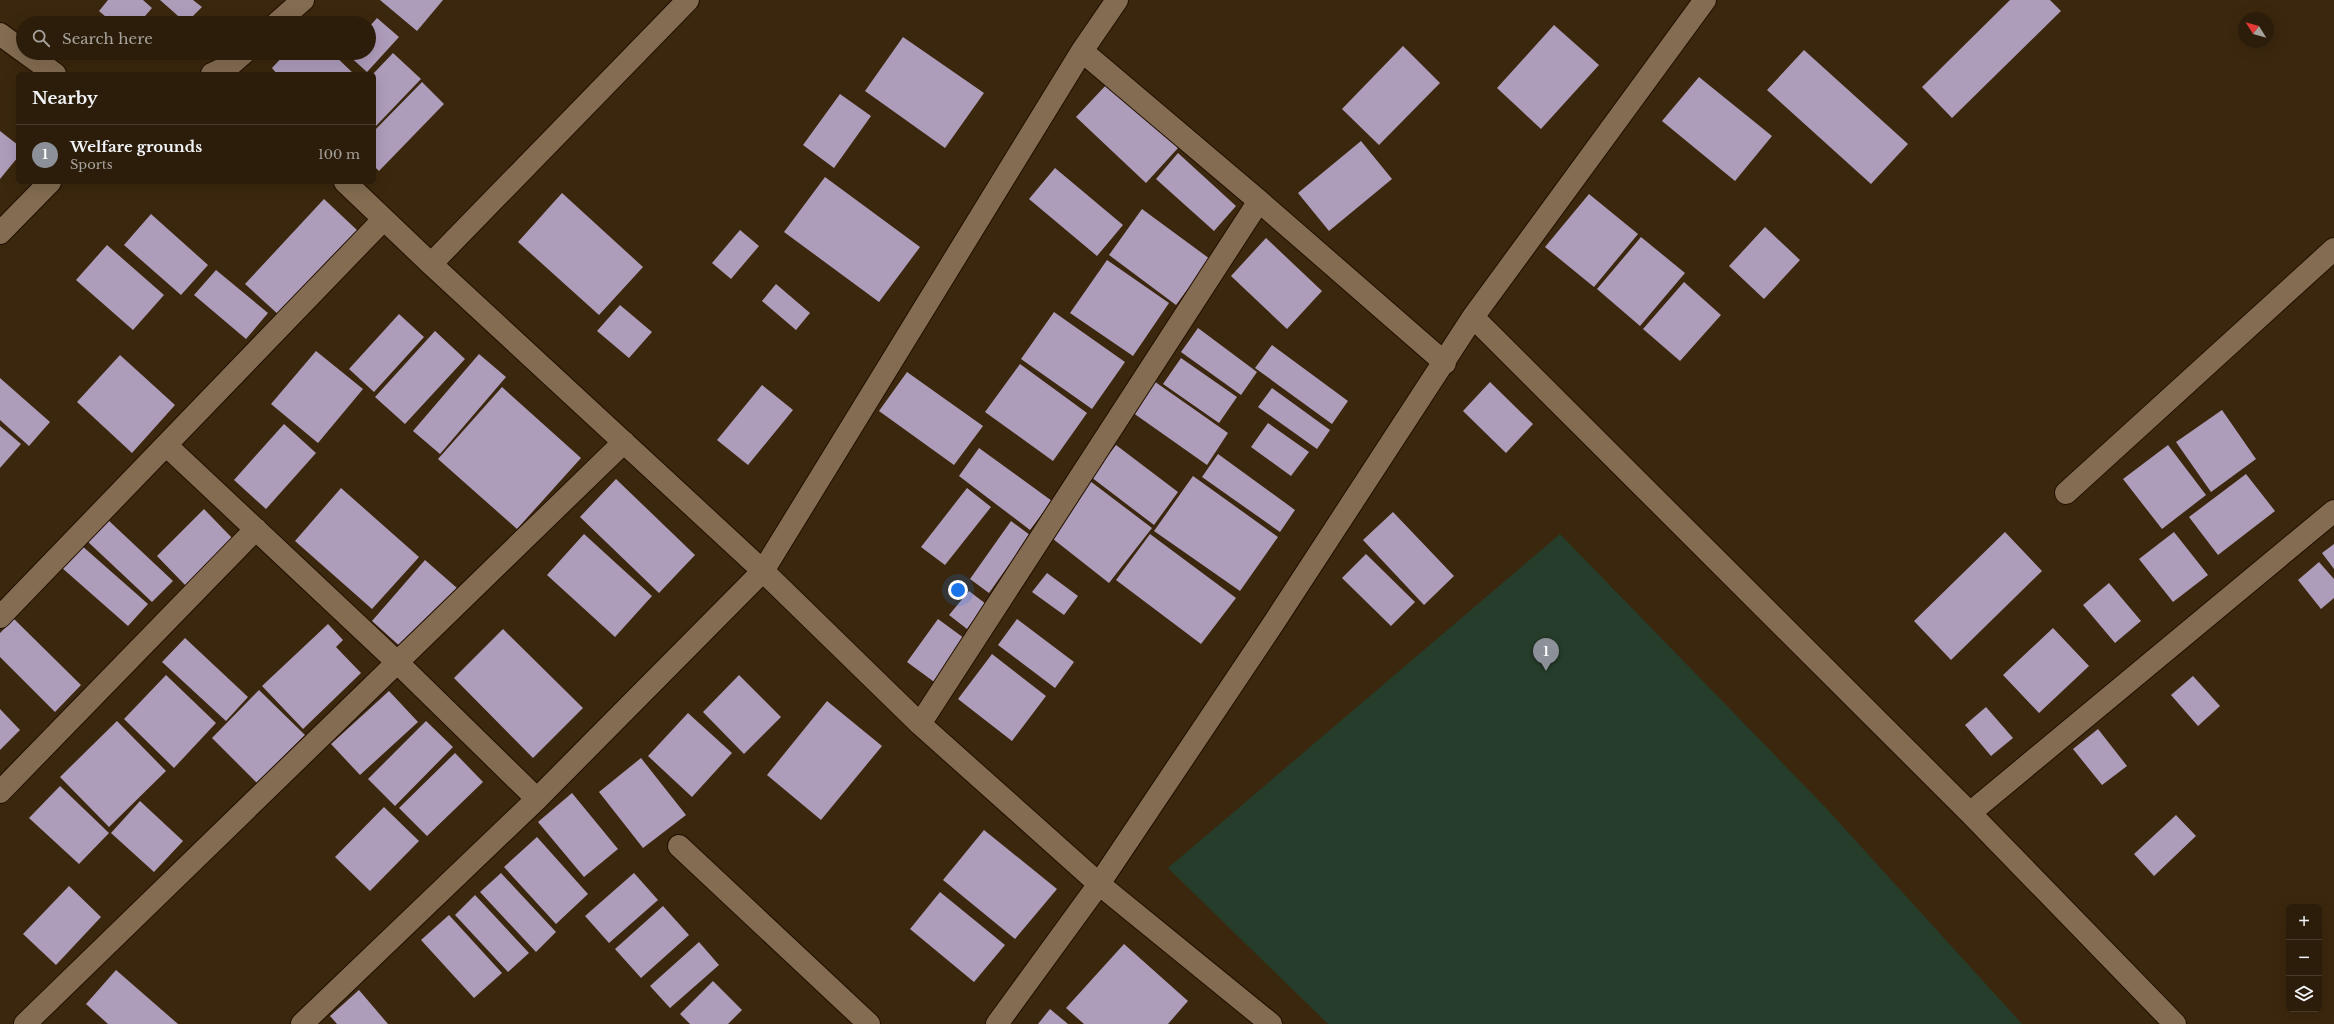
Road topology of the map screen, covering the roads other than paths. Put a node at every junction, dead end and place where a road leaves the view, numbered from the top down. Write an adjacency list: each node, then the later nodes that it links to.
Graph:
1 (303, 0): 5 (street)
2 (688, 0): 17 (street)
3 (1117, 0): 8 (street)
4 (1705, 0): 18 (street)
5 (285, 16)
6 (0, 34): 7 (street)
7 (16, 46)
8 (1082, 51): 13 (street); 25 (street)
9 (36, 60): 10 (street)
10 (52, 72)
11 (48, 184): 15 (street)
12 (347, 184): 14 (street)
13 (1259, 201): 19 (street); 28 (street)
14 (383, 220): 17 (street); 21 (street)
15 (0, 233)
16 (2334, 249): 22 (street)
17 (431, 264): 20 (street)
18 (1473, 317): 19 (street); 31 (street)
19 (1445, 363): 33 (street)
20 (624, 442): 25 (street); 27 (street)
21 (166, 445): 24 (street); 26 (street)
22 (2066, 493)
23 (2334, 511): 31 (street)
24 (256, 529): 27 (street); 29 (street)
25 (763, 571): 28 (street); 30 (street)
26 (0, 617)
27 (398, 663): 30 (street); 34 (street)
28 (920, 724): 33 (street)
29 (0, 792)
30 (537, 799): 35 (street)
31 (1970, 813): 39 (street)
32 (679, 846): 36 (street)
33 (1099, 884): 37 (street); 38 (street)
34 (25, 1024)
35 (302, 1024)
36 (869, 1024)
37 (997, 1024)
38 (1271, 1024)
39 (2175, 1024)

